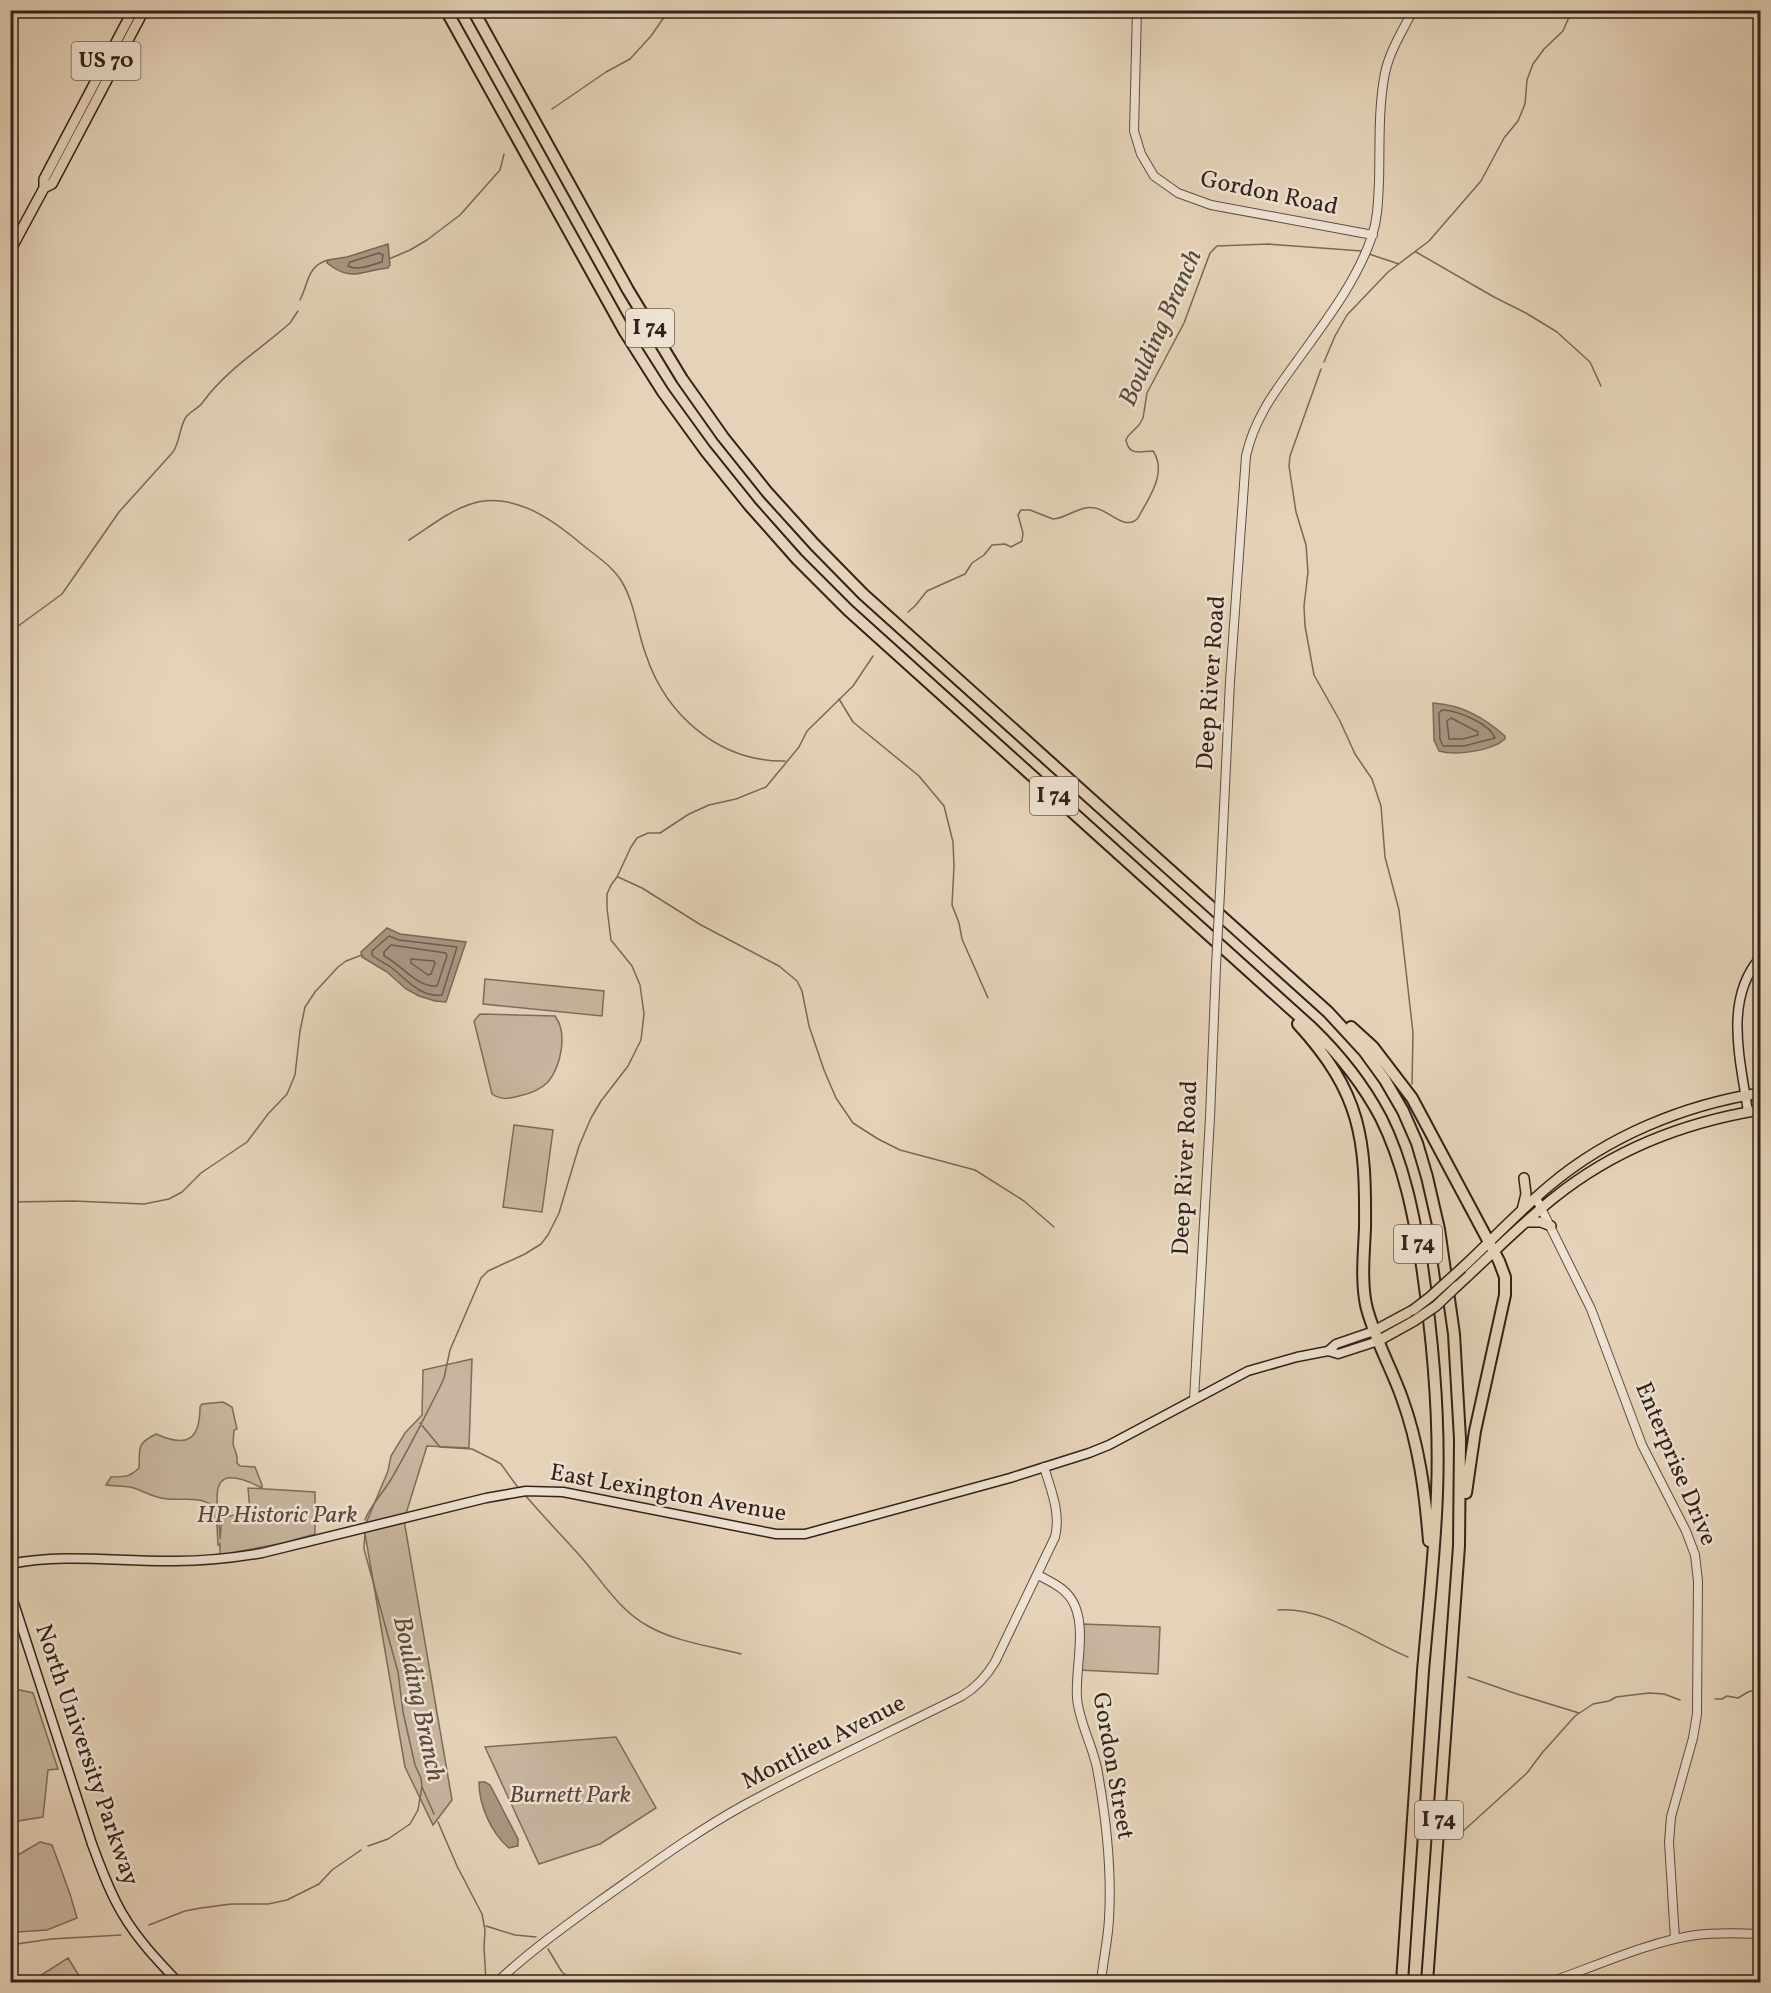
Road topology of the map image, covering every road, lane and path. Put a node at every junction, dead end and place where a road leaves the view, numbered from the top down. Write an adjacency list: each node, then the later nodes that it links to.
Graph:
1 (133, 10): 9 (main road, US 70)
2 (144, 10): 9 (main road, US 70)
3 (446, 10): 13 (highway, I 74)
4 (473, 10): 8 (highway, I 74)
5 (477, 10): 8 (highway)
6 (1137, 10): 10 (street, Gordon Road)
7 (1413, 10): 10 (street, Deep River Road)
8 (501, 61): 14 (highway, I 74)
9 (44, 188): 11 (main road, US 70)
10 (1372, 235): 27 (street, Deep River Road, bridge)
11 (10, 251)
12 (1761, 958): 16 (main road)
13 (1251, 973): 26 (highway); 31 (highway, I 74)
14 (1315, 1000): 25 (highway); 29 (highway, I 74)
15 (1761, 1093): 16 (main road)
16 (1746, 1095): 18 (main road); 19 (main road)
17 (1761, 1110): 18 (main road)
18 (1748, 1112): 21 (main road)
19 (1548, 1186): 20 (main road); 22 (main road)
20 (1536, 1198): 21 (street, Enterprise Drive); 22 (main road)
21 (1541, 1209): 23 (main road); 24 (street, Enterprise Drive)
22 (1522, 1210): 25 (main road)
23 (1526, 1222): 24 (main road); 25 (main road)
24 (1551, 1226): 35 (street, Enterprise Drive)
25 (1492, 1246): 26 (main road, bridge); 26 (main road, bridge); 29 (highway)
26 (1376, 1336): 27 (main road, East Lexington Avenue); 31 (highway)
27 (1194, 1399): 28 (main road, East Lexington Avenue)
28 (1044, 1467): 30 (main road, East Lexington Avenue); 32 (street, Montlieu Avenue)
29 (1459, 1546): 40 (highway, I 74)
30 (10, 1564)
31 (1431, 1570): 39 (highway, I 74)
32 (1038, 1575): 37 (street, Montlieu Avenue); 38 (street, Gordon Street)
33 (10, 1591): 36 (main road, North University Parkway)
34 (1761, 1934): 35 (street)
35 (1675, 1939): 41 (street)
36 (178, 1983)
37 (497, 1983)
38 (1101, 1983)
39 (1402, 1983)
40 (1427, 1983)
41 (1550, 1983)

